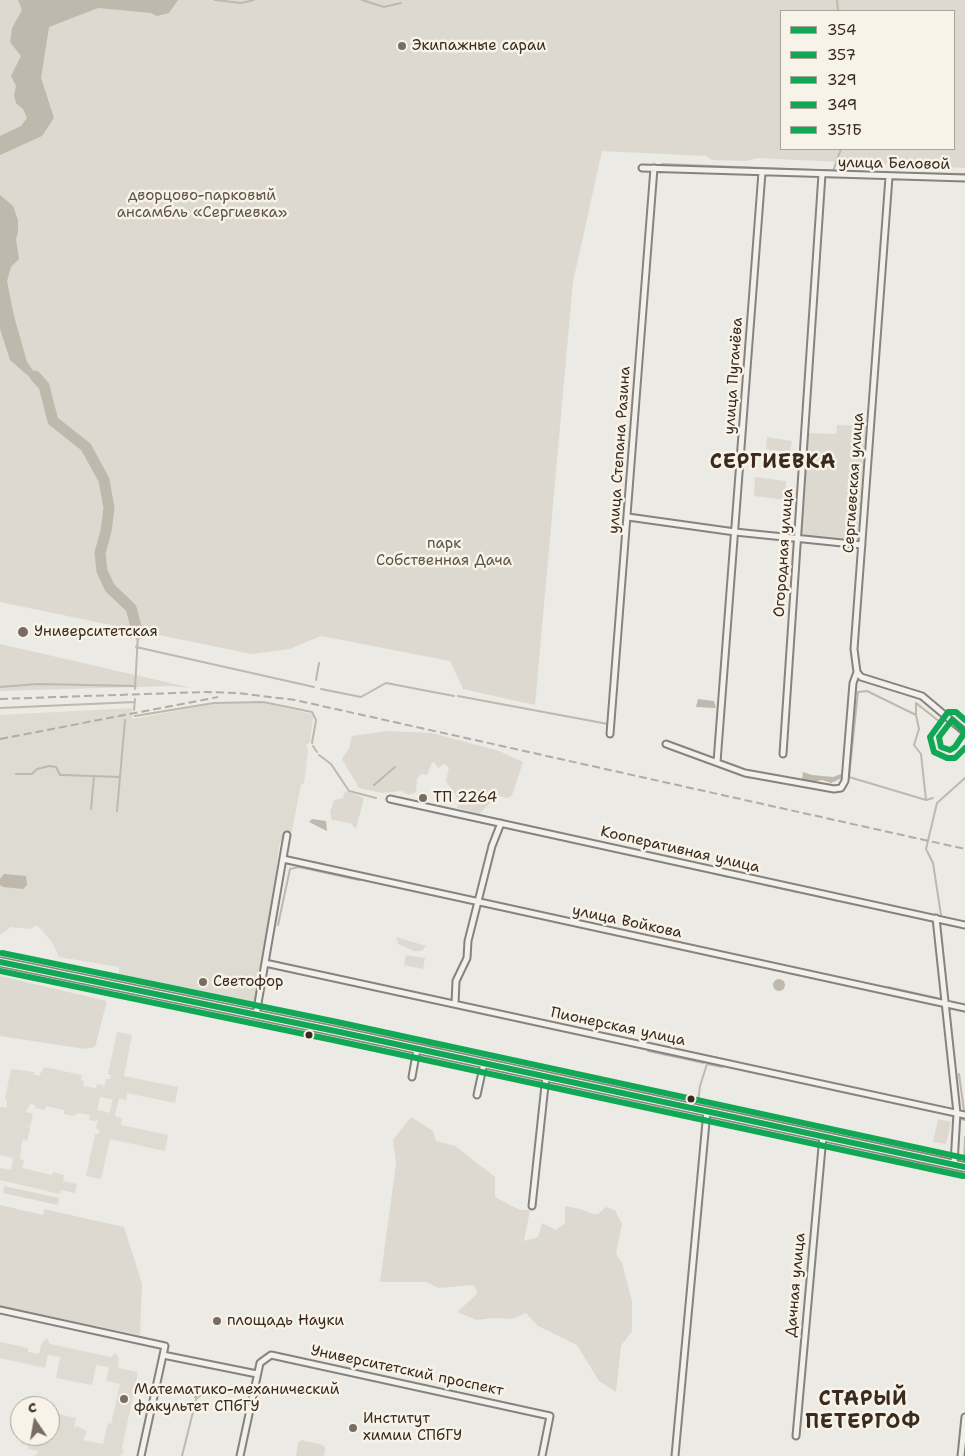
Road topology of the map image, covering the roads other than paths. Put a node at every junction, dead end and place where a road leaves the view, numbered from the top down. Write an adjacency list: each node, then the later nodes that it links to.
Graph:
1 (642, 168): 2 (street, улица Беловой)
2 (654, 168): 3 (street, улица Беловой); 7 (street, улица Степана Разина)
3 (762, 172): 4 (street, улица Беловой); 8 (street, улица Пугачёва)
4 (822, 174): 5 (street, улица Беловой); 9 (street, Огородная улица)
5 (889, 177): 6 (street, улица Беловой); 10 (street, Сергиевская улица)
6 (965, 178)
7 (628, 517): 8 (street); 13 (street, улица Степана Разина)
8 (735, 532): 9 (street); 16 (street, улица Пугачёва)
9 (798, 538): 10 (street); 15 (street, Огородная улица)
10 (862, 545): 11 (street, Сергиевская улица)
11 (857, 672): 12 (street); 16 (street, Сергиевская улица)
12 (965, 732)
13 (610, 734)
14 (666, 744): 16 (street)
15 (783, 754)
16 (717, 762)
17 (390, 799): 18 (street, Кооперативная улица)
18 (501, 823): 21 (street); 22 (street, Кооперативная улица)
19 (287, 835): 20 (street)
20 (283, 859): 21 (street, улица Войкова); 25 (street)
21 (479, 902): 26 (street); 27 (street, улица Войкова)
22 (936, 918): 23 (street, Кооперативная улица); 27 (street)
23 (965, 925)
24 (0, 962): 29 (street)
25 (265, 963): 26 (street, Пионерская улица); 29 (street)
26 (455, 1004): 36 (street, Пионерская улица)
27 (946, 1004): 28 (street, улица Войкова); 36 (street)
28 (965, 1008)
29 (256, 1015): 30 (street)
30 (417, 1049): 31 (street); 33 (street)
31 (484, 1063): 32 (street); 34 (street)
32 (546, 1076): 35 (street); 41 (street)
33 (412, 1077)
34 (477, 1095)
35 (707, 1111): 38 (street); 50 (street)
36 (957, 1113): 37 (street, Пионерская улица); 39 (street)
37 (965, 1115)
38 (823, 1136): 39 (street); 46 (street, Дачная улица)
39 (954, 1164): 40 (street)
40 (965, 1167)
41 (532, 1206)
42 (0, 1310): 43 (street)
43 (163, 1355): 44 (street); 47 (street)
44 (257, 1374): 48 (street); 49 (street, Университетский проспект)
45 (965, 1417): 51 (street)
46 (796, 1436)
47 (141, 1456)
48 (240, 1456)
49 (542, 1456)
50 (675, 1456)
51 (962, 1456)

